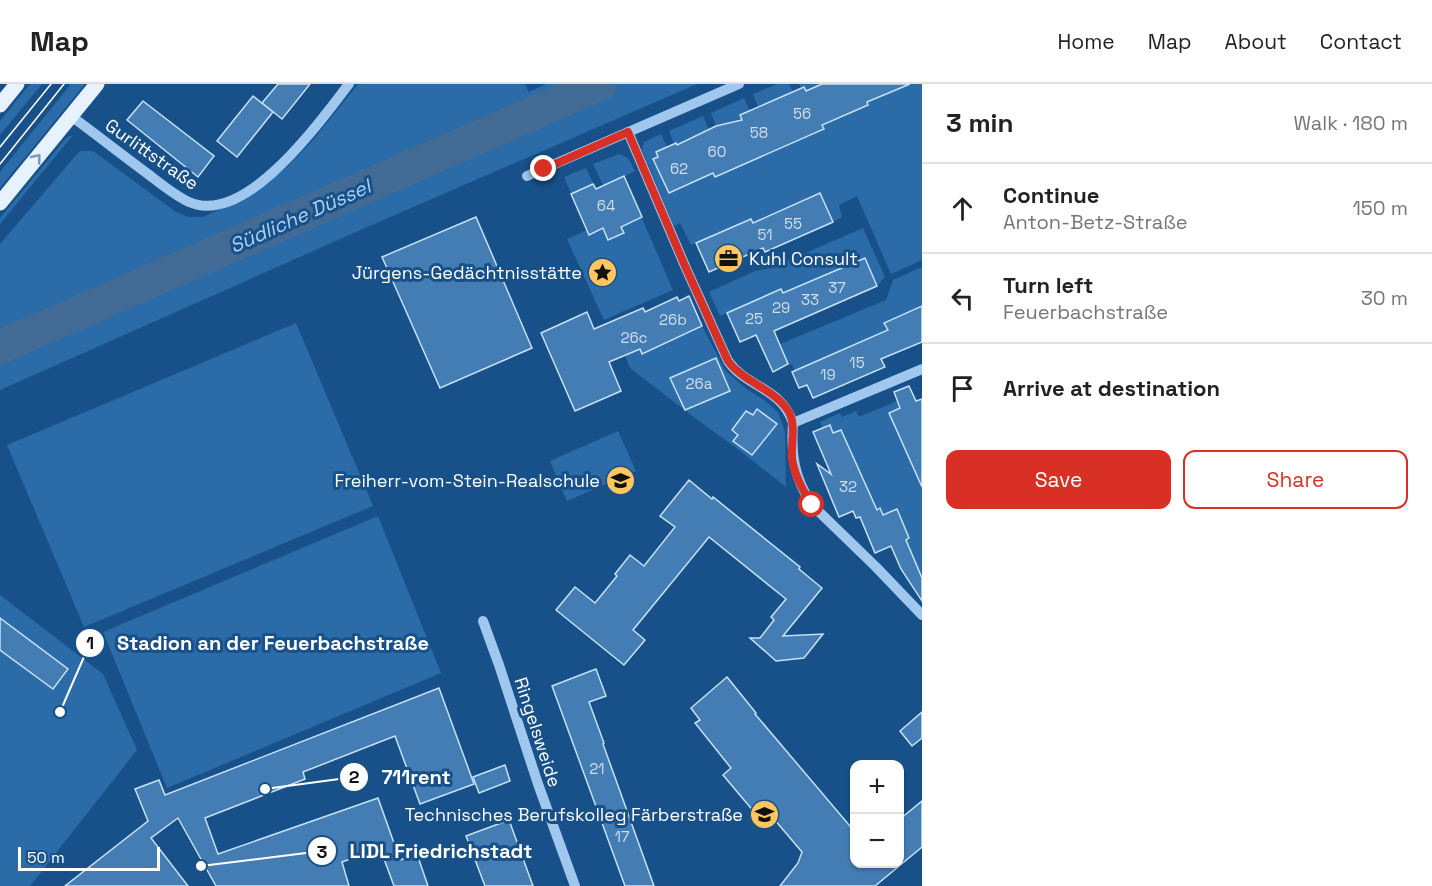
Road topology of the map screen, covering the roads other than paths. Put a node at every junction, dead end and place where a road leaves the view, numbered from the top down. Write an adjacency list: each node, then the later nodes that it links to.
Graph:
1 (17, 84): 5 (main road)
2 (97, 84): 6 (main road)
3 (349, 84): 6 (street, Gurlittstraße)
4 (739, 84): 7 (street)
5 (0, 105)
6 (71, 117): 9 (main road, one-way to 6)
7 (628, 132): 8 (street); 11 (street)
8 (528, 176)
9 (0, 203)
10 (922, 369): 11 (street)
11 (793, 423): 12 (street)
12 (922, 615)
13 (483, 621): 14 (street, Ringelsweide)
14 (575, 886)

